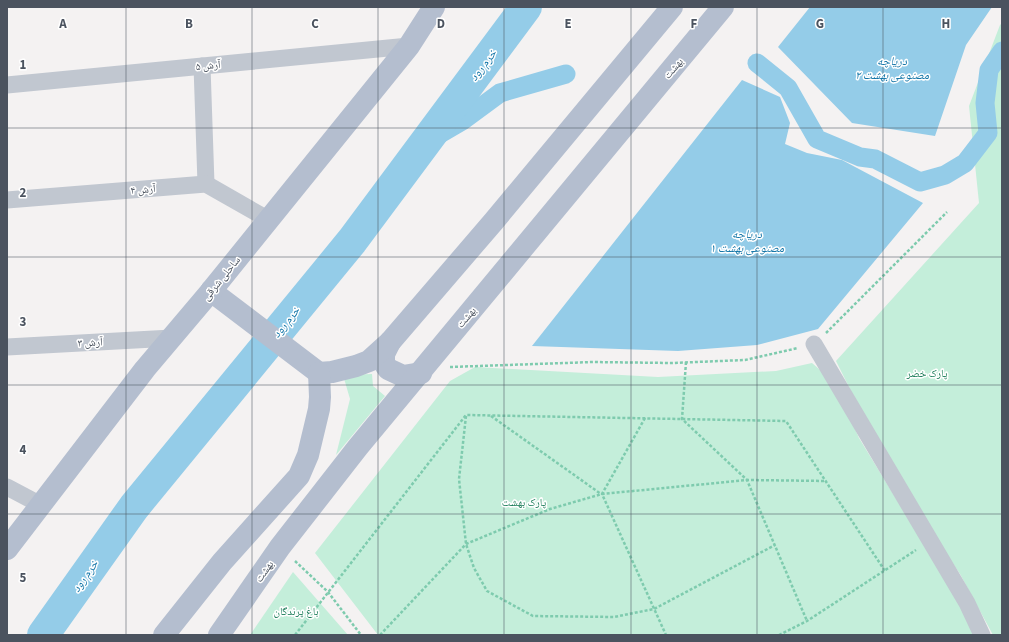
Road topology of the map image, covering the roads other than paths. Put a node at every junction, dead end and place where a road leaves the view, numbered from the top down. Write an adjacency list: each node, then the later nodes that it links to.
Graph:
1 (434, 7): 4 (main road, ساحلی شرقی)
2 (672, 7): 12 (main road)
3 (723, 7): 15 (main road, بهشت)
4 (409, 46): 5 (street, آرش ۵); 9 (main road, ساحلی شرقی)
5 (202, 66): 6 (street, آرش ۵); 7 (street)
6 (7, 85)
7 (206, 184): 8 (street, آرش ۴); 9 (street)
8 (7, 200)
9 (269, 220): 10 (main road, ساحلی شرقی)
10 (211, 291): 11 (main road, ساحلی شرقی); 16 (main road)
11 (172, 338): 14 (street, آرش ۳); 19 (main road, ساحلی شرقی)
12 (390, 342): 15 (main road); 16 (main road)
13 (814, 344): 24 (street)
14 (7, 347)
15 (422, 370): 20 (main road, بهشت)
16 (319, 373): 17 (main road)
17 (299, 476): 20 (main road); 22 (main road)
18 (7, 487): 19 (street)
19 (41, 505): 21 (main road, ساحلی شرقی)
20 (280, 547): 23 (main road, بهشت)
21 (7, 549)
22 (164, 635)
23 (219, 635)
24 (982, 635)

